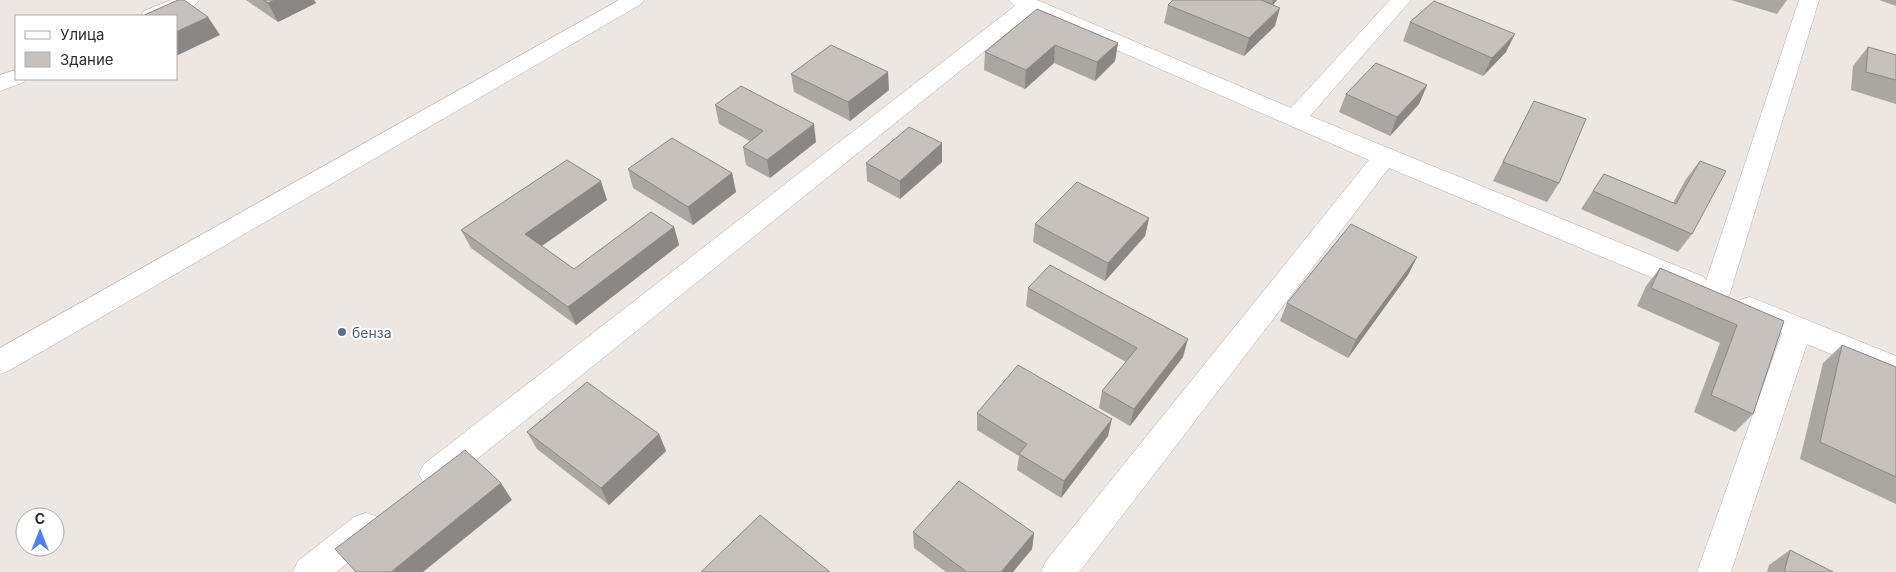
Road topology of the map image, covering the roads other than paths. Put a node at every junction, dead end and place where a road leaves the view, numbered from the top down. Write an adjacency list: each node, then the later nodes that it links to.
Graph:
1 (189, 0): 6 (street)
2 (634, 0): 13 (street)
3 (1401, 0): 9 (street)
4 (1809, 0): 11 (street)
5 (1024, 2): 9 (street); 15 (street)
6 (154, 15)
7 (15, 77): 8 (street)
8 (0, 84)
9 (1295, 118): 10 (street)
10 (1385, 157): 11 (street); 18 (street)
11 (1716, 293): 12 (street)
12 (1798, 329): 14 (street); 19 (street)
13 (0, 362)
14 (1896, 369)
15 (412, 492)
16 (388, 510): 17 (street)
17 (310, 572)
18 (1058, 572)
19 (1714, 572)

